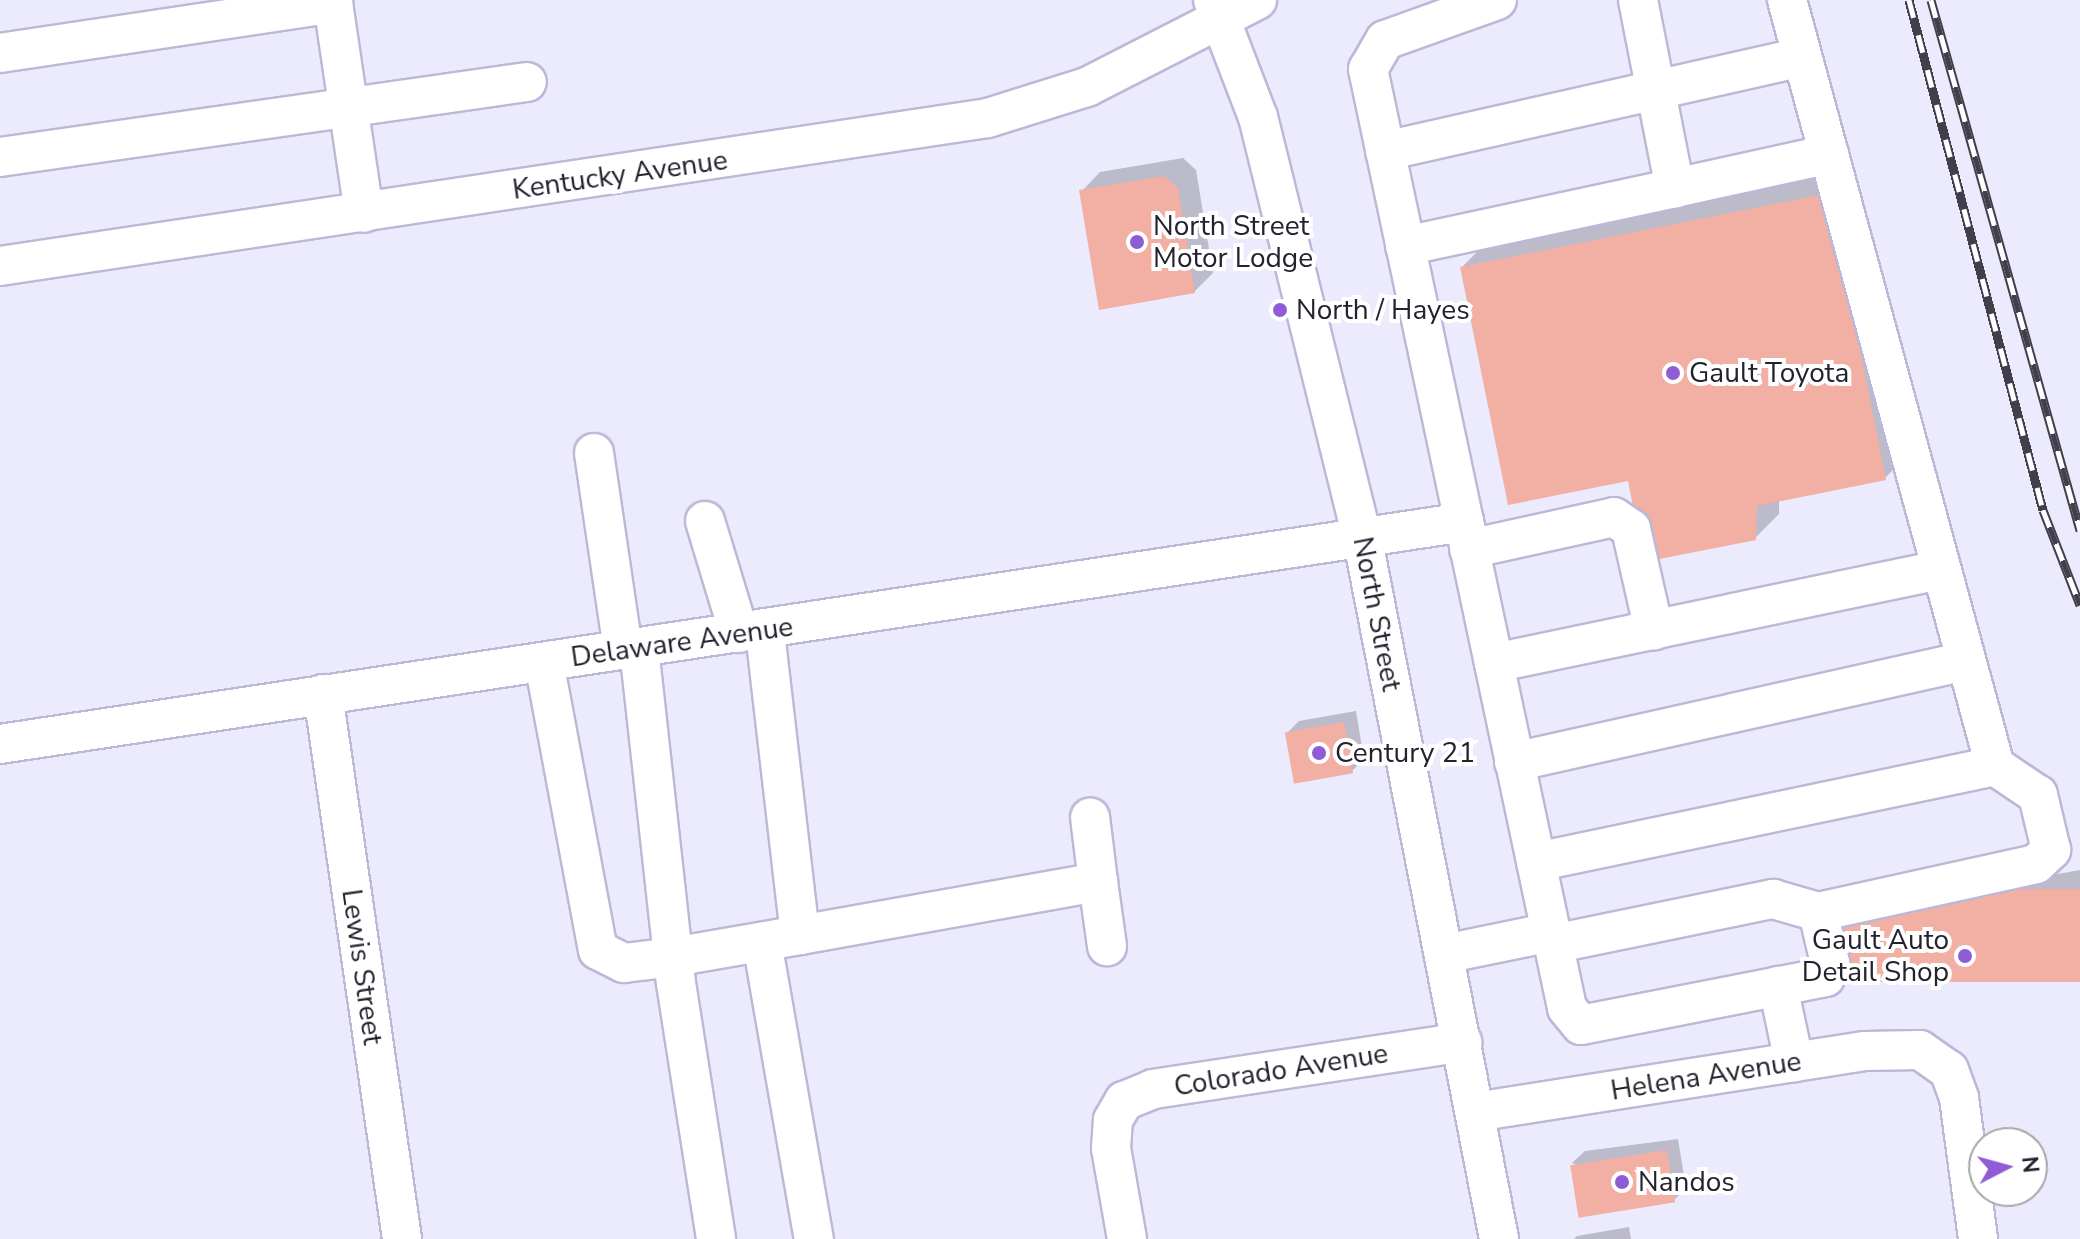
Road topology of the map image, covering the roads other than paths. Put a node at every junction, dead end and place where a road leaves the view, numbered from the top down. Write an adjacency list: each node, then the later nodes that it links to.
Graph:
1 (1257, 0): 5 (street, Kentucky Avenue)
2 (1497, 0): 11 (street)
3 (1638, 0): 9 (street)
4 (1787, 0): 7 (street)
5 (1217, 9): 15 (street, Kentucky Avenue); 21 (street, North Street)
6 (0, 53): 10 (street)
7 (1802, 57): 9 (street); 12 (street)
8 (527, 82): 10 (street)
9 (1657, 90): 11 (street); 14 (street)
10 (347, 106): 13 (street); 15 (street)
11 (1385, 151): 16 (street)
12 (1829, 154): 14 (street); 22 (street)
13 (0, 157)
14 (1675, 188): 16 (street)
15 (364, 213): 17 (street, Kentucky Avenue)
16 (1405, 246): 20 (street)
17 (0, 266)
18 (594, 453): 25 (street)
19 (705, 521): 24 (street)
20 (1466, 536): 21 (street, Delaware Avenue); 23 (street, Delaware Avenue); 28 (street)
21 (1363, 541): 24 (street, Delaware Avenue); 41 (street, North Street)
22 (1941, 570): 23 (street); 26 (street)
23 (1654, 630): 28 (street)
24 (752, 632): 25 (street, Delaware Avenue); 37 (street)
25 (631, 649): 27 (street, Delaware Avenue); 42 (street)
26 (1966, 661): 31 (street); 32 (street)
27 (544, 662): 29 (street, Delaware Avenue); 42 (street)
28 (1494, 663): 31 (street)
29 (323, 694): 30 (street, Delaware Avenue); 47 (street, Lewis Street)
30 (0, 744)
31 (1514, 762): 34 (street)
32 (1995, 766): 34 (street); 36 (street)
33 (1090, 817): 35 (street)
34 (1536, 862): 38 (street)
35 (1098, 882): 37 (street); 40 (street)
36 (1818, 912): 38 (street); 43 (street)
37 (800, 935): 39 (street)
38 (1552, 938): 41 (street); 43 (street)
39 (762, 942): 42 (street); 49 (street)
40 (1107, 946)
41 (1444, 954): 44 (street, North Street)
42 (673, 957): 48 (street)
43 (1778, 986): 45 (street)
44 (1462, 1042): 46 (street, North Street); 50 (street, Colorado Avenue)
45 (1794, 1062): 46 (street, Helena Avenue); 52 (street, Helena Avenue)
46 (1475, 1112): 51 (street, North Street)
47 (402, 1239)
48 (716, 1239)
49 (814, 1239)
50 (1127, 1239)
51 (1499, 1239)
52 (1978, 1239)

